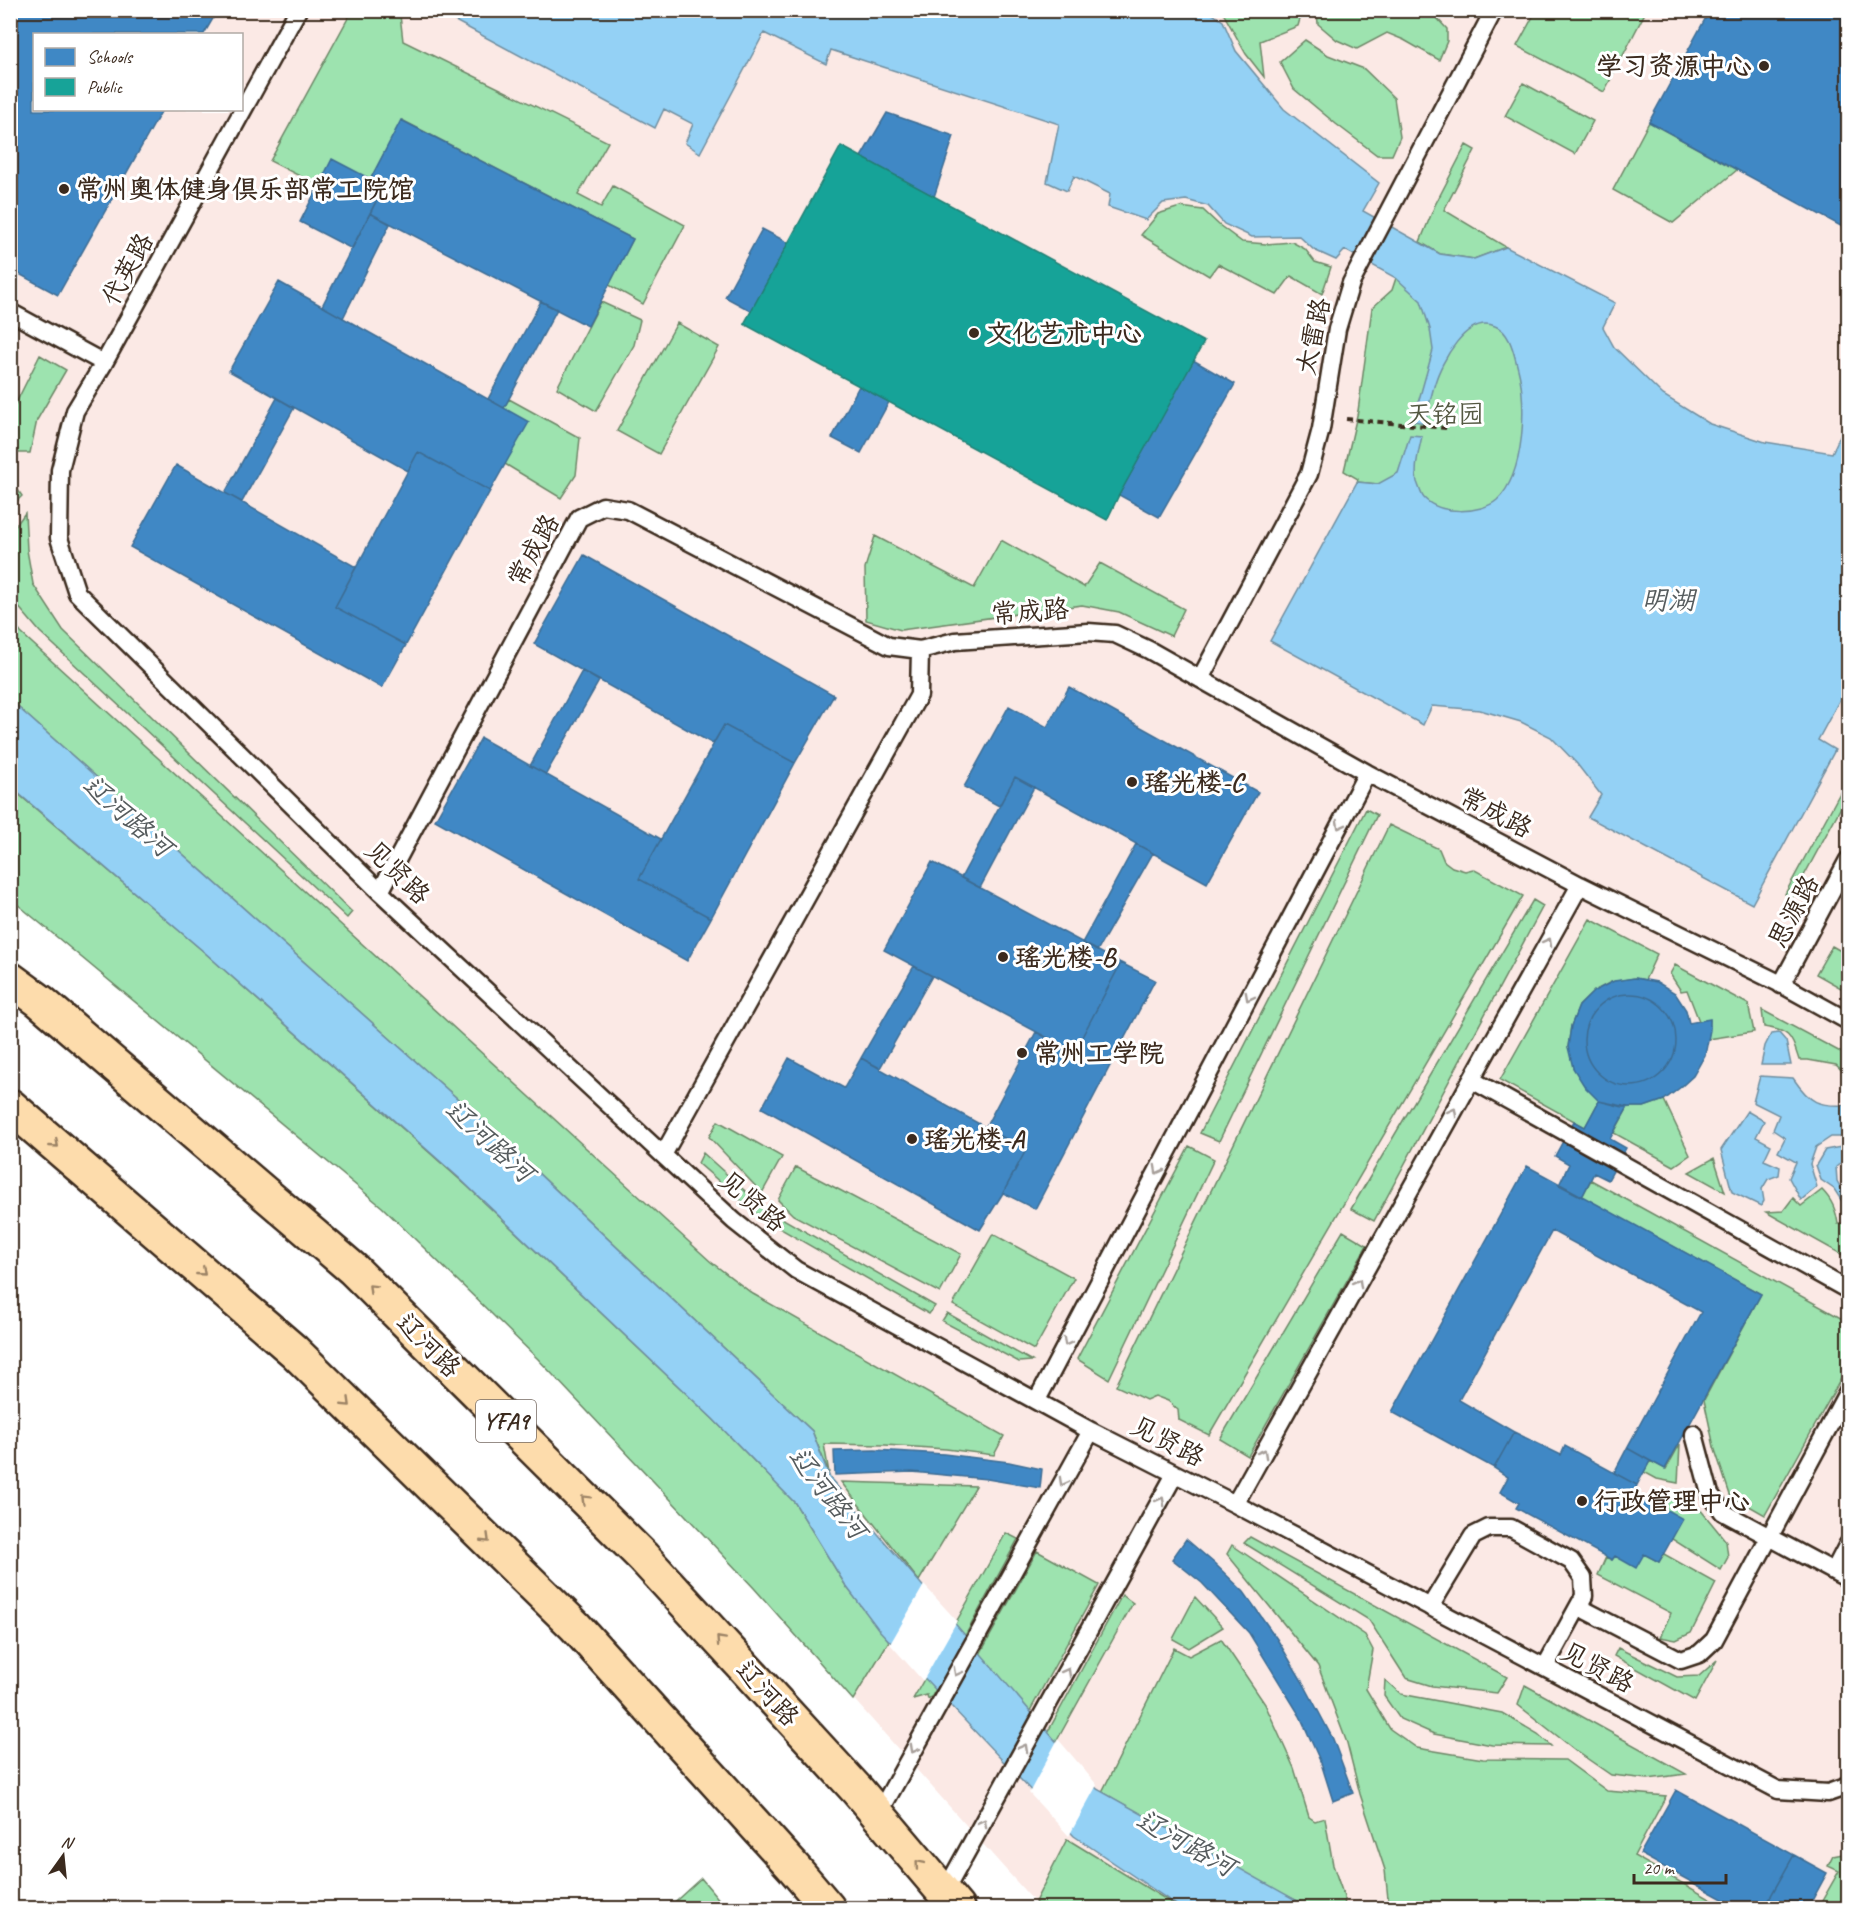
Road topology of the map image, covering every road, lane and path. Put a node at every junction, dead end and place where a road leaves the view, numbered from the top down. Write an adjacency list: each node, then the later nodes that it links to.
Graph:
1 (298, 10): 3 (lane, 代英路)
2 (1492, 11): 7 (lane, 太雷路)
3 (243, 110)
4 (242, 111): 6 (lane, 代英路)
5 (10, 312): 6 (lane)
6 (104, 363): 14 (lane, 见贤路)
7 (1323, 417): 8 (path); 10 (lane, 太雷路)
8 (1447, 428)
9 (920, 650): 10 (lane, 常成路); 14 (lane, 常成路); 20 (lane)
10 (1200, 679): 11 (lane, 常成路)
11 (1367, 773): 13 (lane, 常成路); 23 (lane, one-way to 23)
12 (1848, 860): 16 (lane, 思源路)
13 (1580, 885): 16 (lane, 常成路); 18 (lane, one-way to 13)
14 (380, 892): 20 (lane, 见贤路)
15 (10, 979): 35 (main road, 辽河路 / YFA9, one-way to 15)
16 (1781, 985): 17 (lane, 常成路)
17 (1848, 1022)
18 (1472, 1080): 21 (lane); 27 (lane, one-way to 18)
19 (10, 1106): 37 (main road, one-way to 37)
20 (663, 1155): 23 (lane, 见贤路)
21 (1848, 1290)
22 (1848, 1391): 28 (lane)
23 (1037, 1400): 24 (lane, 见贤路)
24 (1091, 1431): 26 (lane, 见贤路); 35 (lane, one-way to 35)
25 (1694, 1434): 28 (lane)
26 (1175, 1474): 27 (lane, 见贤路); 36 (lane, one-way to 26)
27 (1235, 1504): 31 (lane, 见贤路)
28 (1769, 1538): 30 (lane); 32 (lane)
29 (1848, 1544): 30 (lane)
30 (1841, 1575)
31 (1430, 1607): 32 (lane); 33 (lane, 见贤路)
32 (1579, 1607): 33 (lane)
33 (1545, 1667): 34 (lane, 见贤路)
34 (1848, 1786)
35 (878, 1815): 36 (main road, 辽河路 / YFA9, one-way to 35)
36 (951, 1901)
37 (828, 1908)

